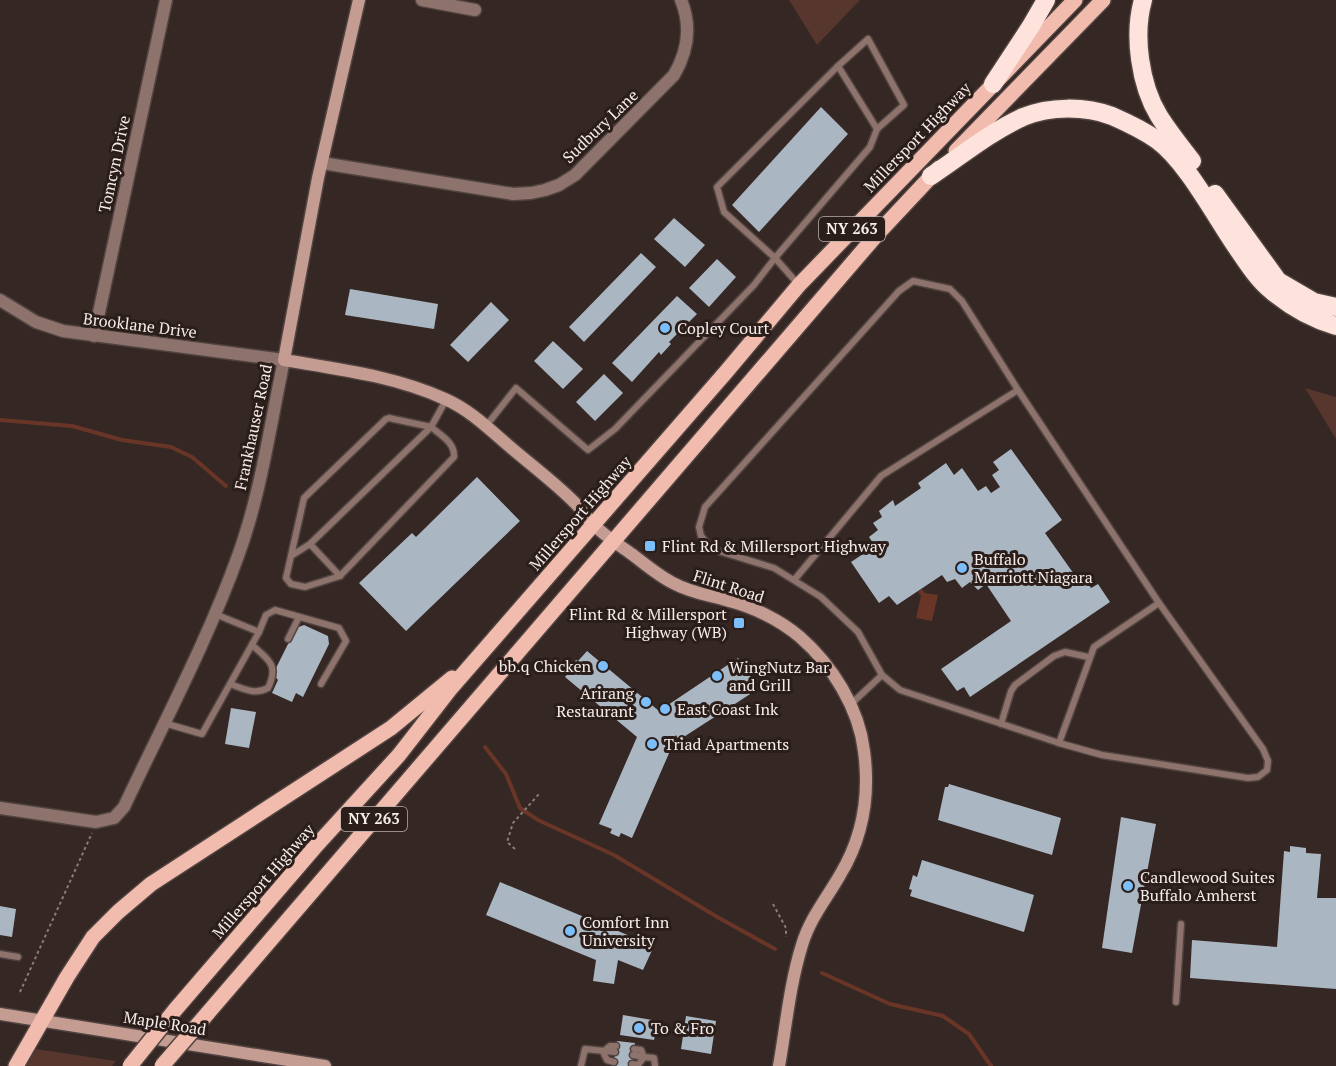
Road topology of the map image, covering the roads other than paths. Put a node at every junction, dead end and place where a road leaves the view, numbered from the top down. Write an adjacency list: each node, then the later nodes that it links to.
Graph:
1 (166, 0): 20 (street, Tomcyn Drive)
2 (359, 0): 13 (street, Frankhauser Road)
3 (422, 0): 9 (street)
4 (681, 0): 13 (street, Sudbury Lane)
5 (1046, 0): 11 (highway)
6 (1075, 0): 11 (main road, Millersport Highway / NY 263)
7 (1102, 0): 14 (main road, NY 263)
8 (1143, 0): 18 (highway)
9 (475, 10)
10 (838, 66): 12 (lane); 12 (lane); 15 (lane)
11 (993, 84): 16 (main road, Millersport Highway / NY 263)
12 (877, 129): 15 (lane)
13 (322, 163): 21 (street, Frankhauser Road)
14 (931, 176): 19 (highway); 27 (main road, NY 263)
15 (776, 258): 16 (lane); 24 (lane)
16 (799, 285): 26 (main road, Millersport Highway / NY 263)
17 (0, 300): 20 (street, Brooklane Drive)
18 (1336, 307)
19 (1336, 326)
20 (94, 336): 21 (street, Brooklane Drive)
21 (284, 360): 23 (street, Flint Road); 33 (street, Frankhauser Road)
22 (1018, 390): 31 (lane); 31 (lane); 32 (lane)
23 (446, 399): 24 (street, Flint Road); 25 (lane)
24 (486, 426): 26 (street, Flint Road)
25 (432, 427): 28 (lane); 29 (lane); 30 (lane)
26 (593, 524): 27 (street, Flint Road); 38 (main road, Millersport Highway / NY 263)
27 (613, 540): 43 (street, Flint Road); 62 (main road, NY 263, bridge)
28 (310, 544): 29 (lane); 30 (lane)
29 (291, 556): 30 (lane)
30 (340, 576)
31 (795, 579): 40 (lane)
32 (1159, 603): 39 (lane); 46 (lane)
33 (214, 614): 35 (lane); 44 (street, Frankhauser Road)
34 (299, 617): 35 (lane); 36 (lane); 42 (lane)
35 (259, 632): 37 (lane)
36 (288, 639)
37 (252, 645): 41 (lane); 41 (lane)
38 (480, 655): 53 (main road); 61 (main road, Millersport Highway / NY 263, bridge)
39 (1088, 657): 45 (lane); 46 (lane)
40 (882, 675): 43 (lane); 45 (lane)
41 (230, 684): 44 (lane)
42 (321, 684)
43 (850, 704): 66 (street, Flint Road)
44 (164, 723): 47 (street, Frankhauser Road)
45 (1001, 724): 46 (lane)
46 (1059, 744)
47 (0, 808)
48 (1181, 924): 51 (lane)
49 (0, 954): 50 (lane)
50 (18, 957)
51 (1176, 1002)
52 (0, 1014): 53 (street, Maple Road)
53 (43, 1020): 60 (main road); 63 (street, Maple Road)
54 (615, 1049): 55 (lane)
55 (603, 1052): 58 (lane); 64 (lane)
56 (634, 1052): 57 (lane)
57 (644, 1057): 59 (lane); 65 (lane)
58 (614, 1062)
59 (632, 1064)
60 (16, 1066)
61 (130, 1066)
62 (162, 1066)
63 (325, 1066)
64 (580, 1066)
65 (655, 1066)
66 (779, 1066)

